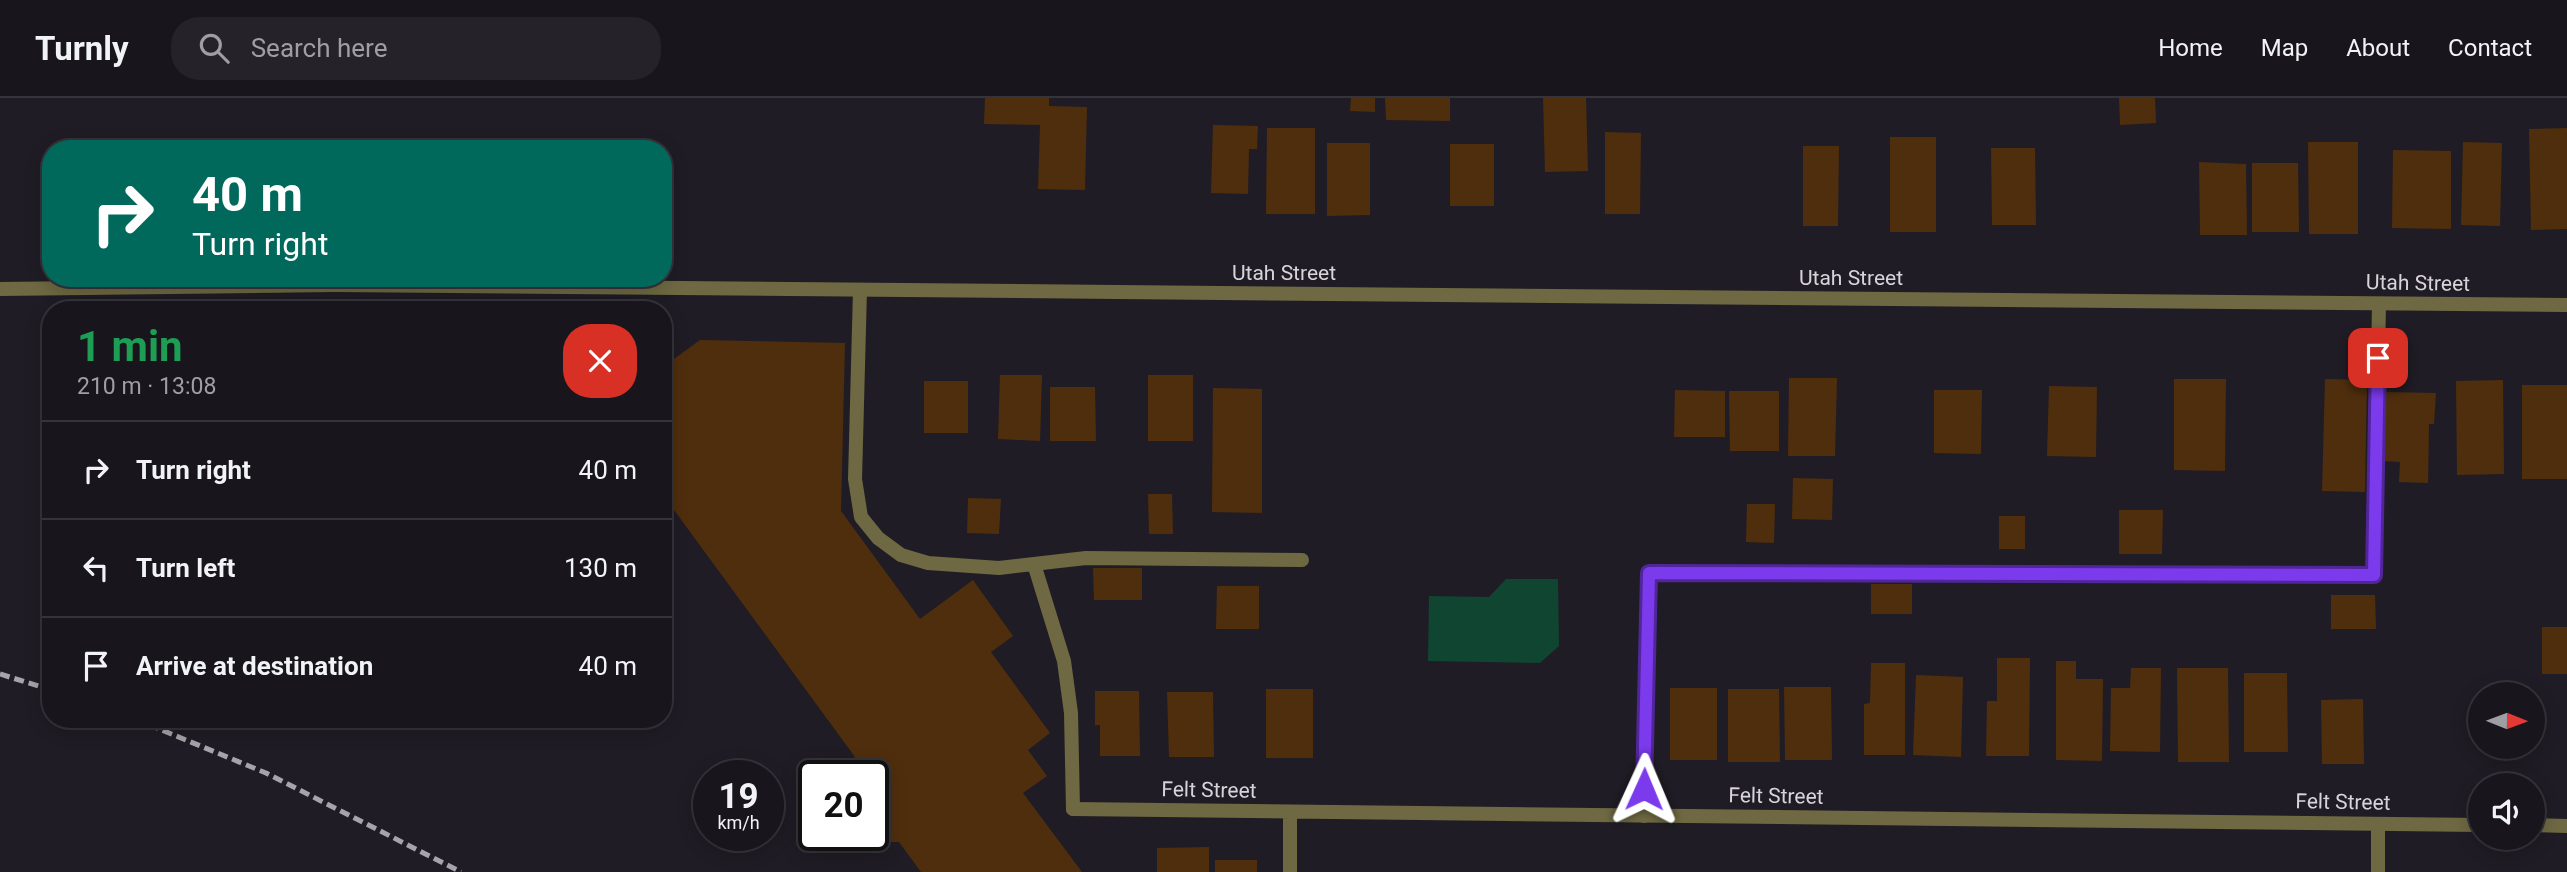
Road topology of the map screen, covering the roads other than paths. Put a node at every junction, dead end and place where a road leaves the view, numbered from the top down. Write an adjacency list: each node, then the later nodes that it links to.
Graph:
1 (168, 287): 3 (street, Utah Street)
2 (545, 287): 4 (street, Utah Street)
3 (0, 289)
4 (860, 290): 5 (street, Utah Street); 8 (street)
5 (2379, 304): 6 (street, Utah Street); 10 (street)
6 (2567, 305)
7 (1302, 560): 8 (street)
8 (1034, 564): 9 (street, Felt Street)
9 (1290, 812): 10 (street, Felt Street); 15 (street)
10 (1644, 816): 11 (street, Felt Street)
11 (2378, 824): 12 (street, Felt Street); 16 (street)
12 (2468, 825)
13 (2545, 825): 14 (street)
14 (2567, 826)
15 (1290, 872)
16 (2378, 872)

